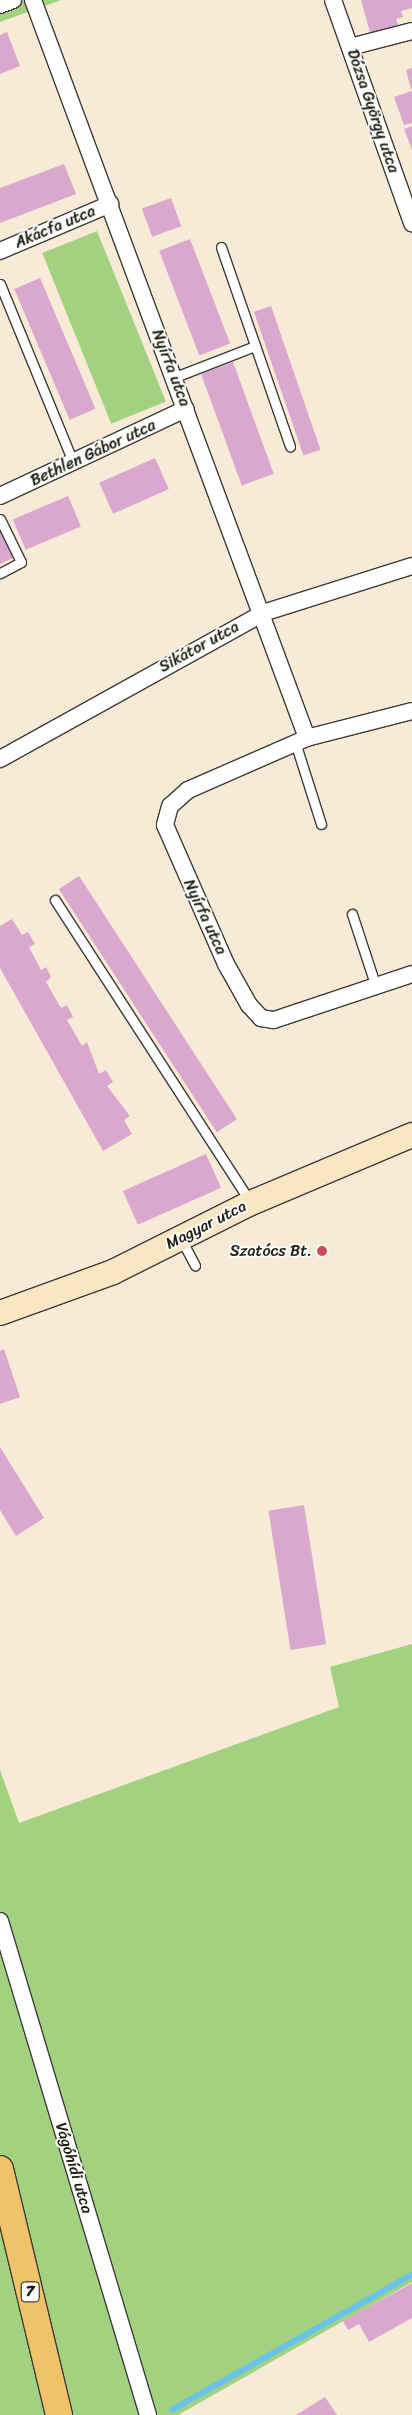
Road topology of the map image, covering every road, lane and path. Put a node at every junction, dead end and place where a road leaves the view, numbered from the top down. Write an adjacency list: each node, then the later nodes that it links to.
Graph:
1 (13, 0): 4 (street)
2 (33, 0): 7 (street, Nyírfa utca)
3 (333, 0): 6 (street, Dózsa György utca)
4 (0, 5)
5 (412, 30): 6 (street)
6 (350, 47): 8 (street, Dózsa György utca)
7 (110, 204): 10 (street, Akácfa utca); 13 (street, Nyírfa utca)
8 (412, 223)
9 (221, 247): 12 (lane)
10 (0, 250)
11 (0, 284): 16 (lane)
12 (255, 346): 13 (lane); 15 (lane)
13 (175, 377): 14 (street, Nyírfa utca)
14 (186, 409): 16 (street, Bethlen Gábor utca); 21 (street, Nyírfa utca)
15 (290, 446)
16 (73, 462): 17 (street, Bethlen Gábor utca)
17 (0, 496)
18 (0, 519): 20 (lane)
19 (412, 566): 21 (street, Sikátor utca)
20 (0, 573)
21 (263, 613): 23 (street, Nyírfa utca); 24 (street, Sikátor utca)
22 (412, 711): 23 (street, Nyírfa utca)
23 (301, 740): 25 (lane); 29 (street, Nyírfa utca)
24 (0, 759)
25 (321, 824)
26 (55, 900): 31 (lane)
27 (352, 914): 29 (lane)
28 (412, 974): 29 (street, Nyírfa utca)
29 (376, 987)
30 (412, 1135): 31 (street, Magyar utca)
31 (251, 1203): 32 (street, Magyar utca)
32 (180, 1238): 33 (lane); 34 (street, Magyar utca)
33 (195, 1265)
34 (0, 1313)
35 (0, 1921): 38 (street, Vágóhídi utca)
36 (0, 2169): 37 (main road, 7)
37 (59, 2415)
38 (148, 2415)

